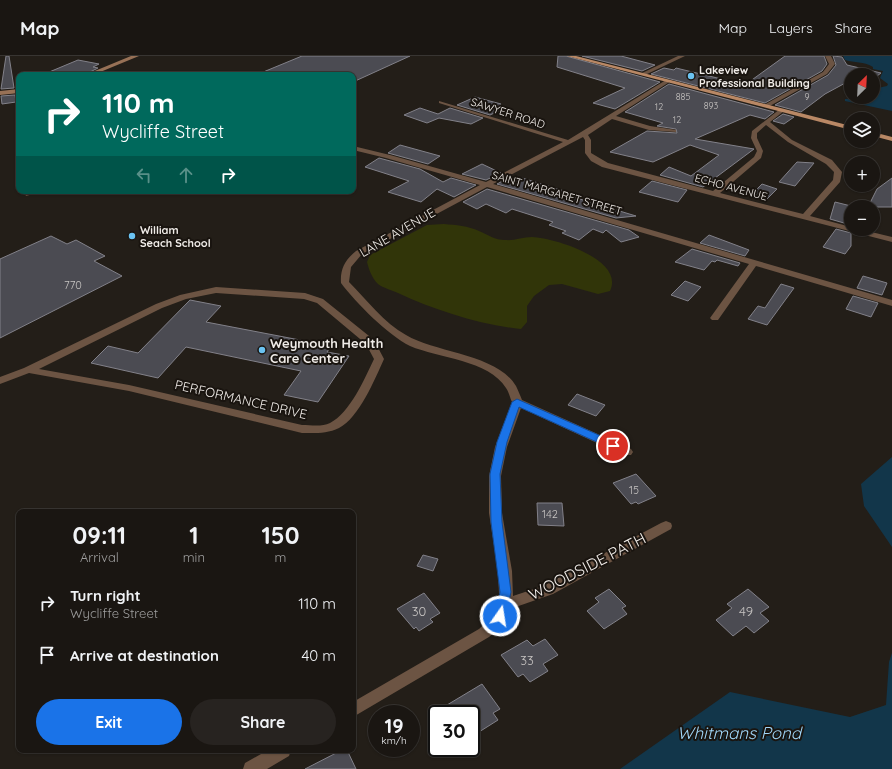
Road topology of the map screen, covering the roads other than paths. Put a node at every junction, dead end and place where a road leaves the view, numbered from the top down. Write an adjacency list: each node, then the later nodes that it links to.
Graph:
1 (136, 56): 5 (main road)
2 (570, 56): 6 (main road)
3 (681, 56): 6 (street)
4 (828, 56): 11 (street)
5 (96, 72)
6 (643, 74): 7 (main road)
7 (668, 81): 11 (main road); 13 (street, LANE AVENUE)
8 (16, 90): 9 (main road)
9 (0, 93)
10 (441, 102): 20 (street, SAWYER ROAD)
11 (766, 106): 12 (main road)
12 (782, 110): 14 (street); 15 (main road)
13 (611, 117): 16 (street); 17 (street, LANE AVENUE)
14 (766, 122): 23 (street); 24 (street)
15 (844, 126)
16 (674, 131)
17 (584, 134): 20 (street, LANE AVENUE); 23 (street, ECHO AVENUE)
18 (880, 136): 19 (main road)
19 (892, 139)
20 (568, 142): 22 (street, LANE AVENUE)
21 (356, 149): 22 (street, SAINT MARGARET STREET)
22 (486, 185): 26 (street, SAINT MARGARET STREET); 31 (street, LANE AVENUE)
23 (714, 194): 24 (street, ECHO AVENUE)
24 (804, 218): 25 (street, ECHO AVENUE)
25 (892, 240)
26 (754, 263): 27 (street, SAINT MARGARET STREET); 28 (street)
27 (892, 303)
28 (715, 318)
29 (28, 370): 29 (street, PERFORMANCE DRIVE); 30 (street, PERFORMANCE DRIVE)
30 (0, 381)
31 (517, 402): 32 (street); 34 (street)
32 (627, 452)
33 (666, 526): 34 (street, WOODSIDE PATH)
34 (504, 605): 35 (street)
35 (356, 708)
36 (278, 753): 37 (street)
37 (251, 769)

